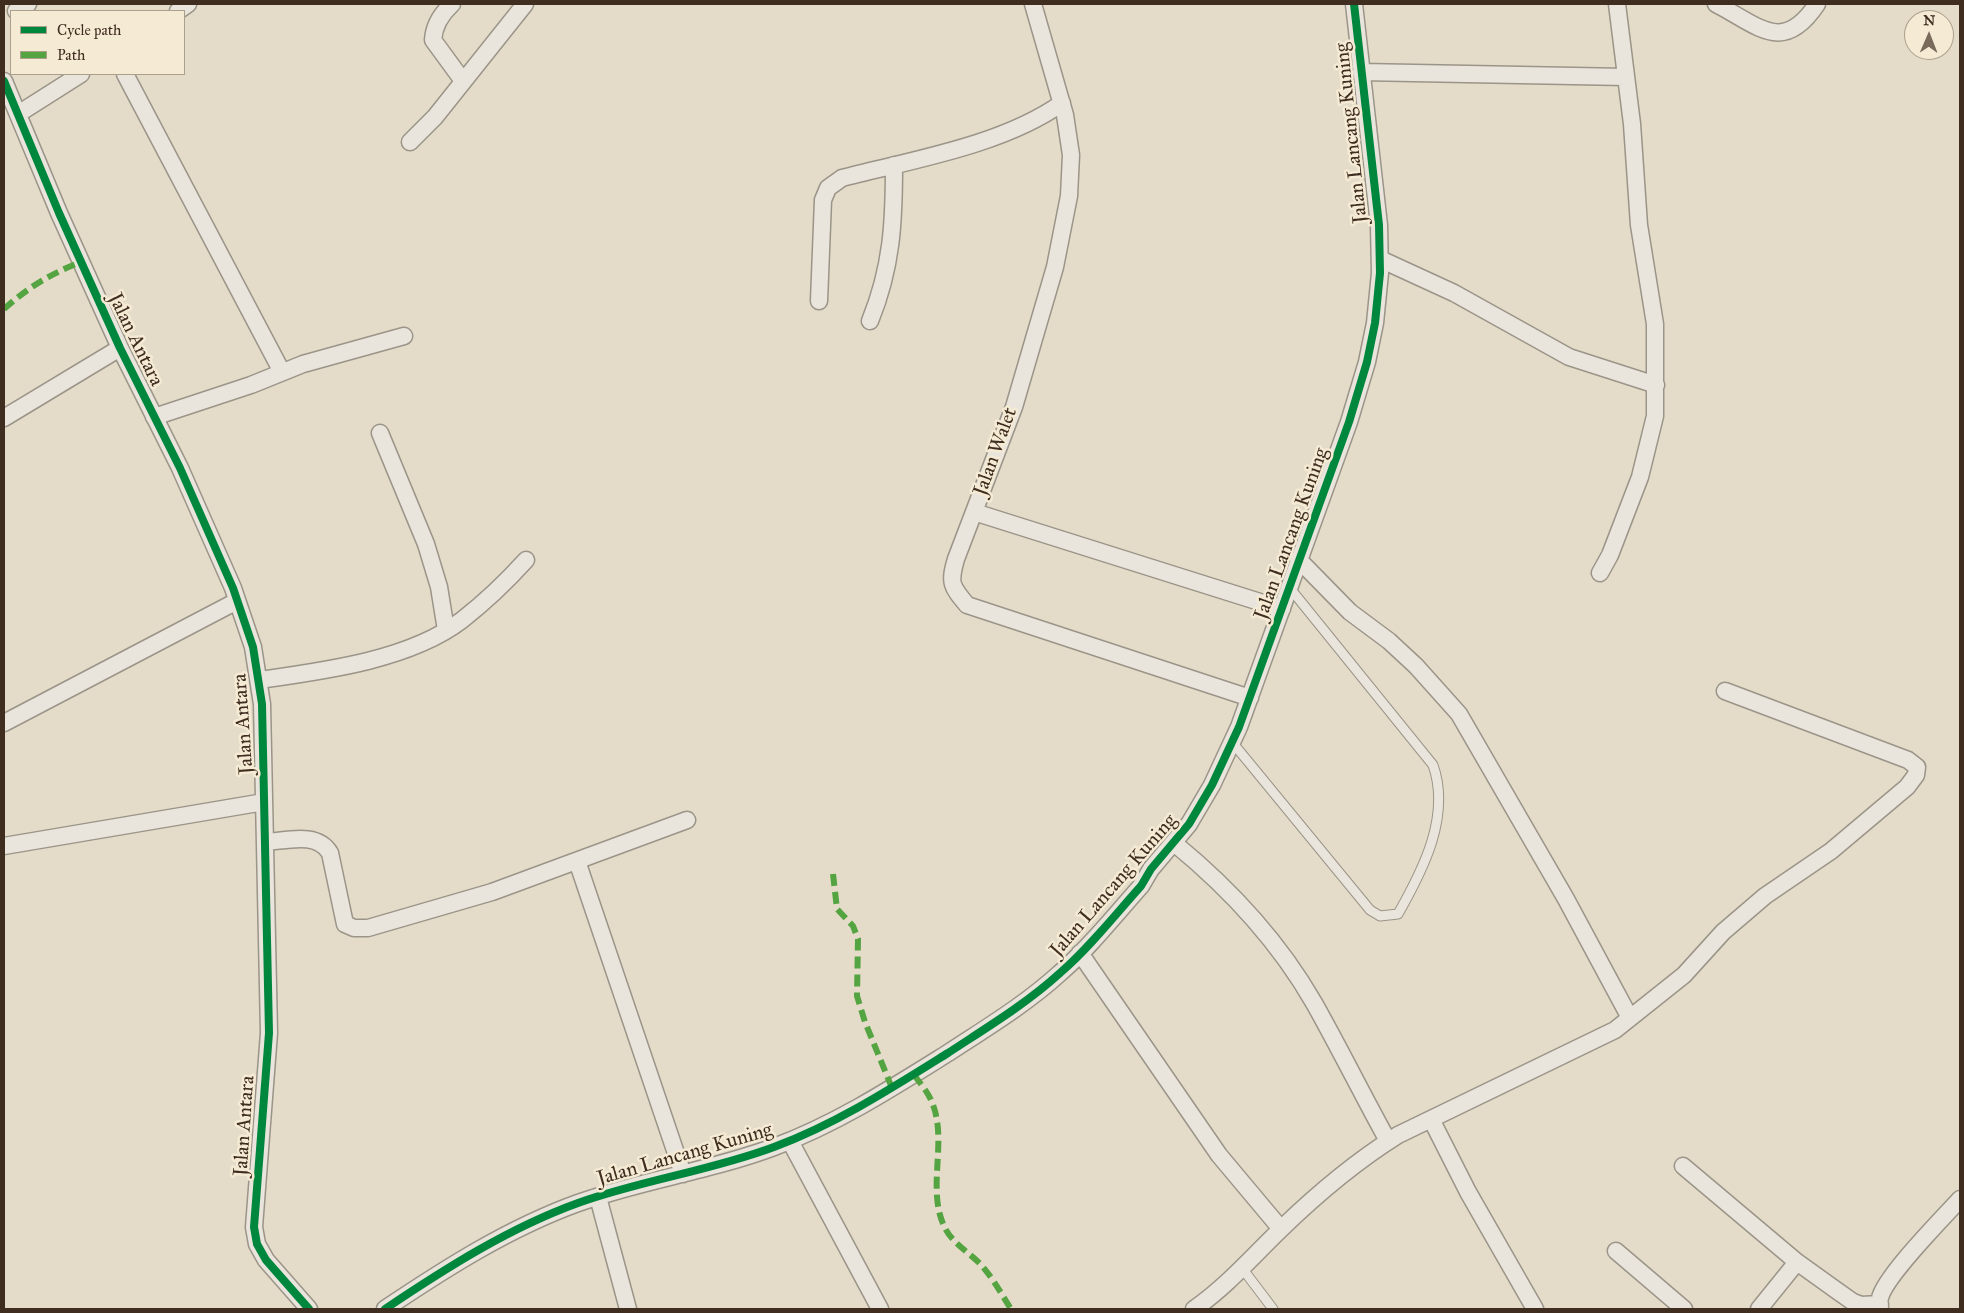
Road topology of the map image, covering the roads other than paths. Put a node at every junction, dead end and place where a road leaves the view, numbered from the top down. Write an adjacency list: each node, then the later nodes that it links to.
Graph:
1 (452, 4): 13 (street)
2 (525, 4): 13 (street)
3 (1032, 4): 14 (street, Jalan Walet)
4 (1354, 4): 8 (street, Jalan Lancang Kuning)
5 (1617, 4): 11 (street)
6 (1716, 4): 7 (street)
7 (1817, 4)
8 (1361, 72): 11 (street); 18 (street, Jalan Lancang Kuning)
9 (79, 75): 15 (street)
10 (126, 75): 23 (street)
11 (1626, 77): 24 (street)
12 (4, 81): 15 (street, Jalan Antara)
13 (463, 81): 16 (street)
14 (1062, 103): 17 (street); 28 (street, Jalan Walet)
15 (18, 114): 22 (street, Jalan Antara)
16 (410, 142)
17 (894, 165): 19 (street); 20 (street)
18 (1380, 259): 24 (street); 29 (street, Jalan Lancang Kuning)
19 (819, 301)
20 (870, 321)
21 (404, 336): 23 (street)
22 (120, 348): 25 (street, Jalan Antara); 26 (street)
23 (282, 372): 25 (street)
24 (1656, 385): 31 (street)
25 (154, 417): 33 (street, Jalan Antara)
26 (4, 418)
27 (380, 433): 35 (street)
28 (974, 512): 34 (street); 38 (street, Jalan Walet)
29 (1298, 559): 32 (street, Jalan Lancang Kuning); 48 (street)
30 (526, 560): 35 (street)
31 (1600, 573)
32 (1289, 587): 34 (street, Jalan Lancang Kuning); 40 (lane)
33 (237, 601): 36 (street, Jalan Antara); 39 (street)
34 (1282, 609): 38 (street, Jalan Lancang Kuning)
35 (446, 630): 36 (street)
36 (259, 680): 41 (street, Jalan Antara)
37 (1725, 691): 48 (street)
38 (1250, 698): 40 (street, Jalan Lancang Kuning)
39 (4, 723)
40 (1232, 742): 44 (street, Jalan Lancang Kuning)
41 (264, 802): 43 (street, Jalan Antara); 45 (street)
42 (686, 820): 46 (street)
43 (265, 842): 46 (street); 61 (street, Jalan Antara)
44 (1174, 843): 47 (street, Jalan Lancang Kuning); 51 (street)
45 (4, 846)
46 (577, 861): 53 (street)
47 (1080, 954): 50 (street, Jalan Lancang Kuning); 56 (street)
48 (1630, 1018): 49 (street)
49 (1431, 1119): 51 (street); 67 (street)
50 (790, 1140): 53 (street, Jalan Lancang Kuning); 64 (street)
51 (1388, 1141): 56 (street)
52 (1683, 1166): 58 (street)
53 (683, 1174): 54 (street, Jalan Lancang Kuning)
54 (598, 1197): 62 (street, Jalan Lancang Kuning); 63 (street)
55 (1960, 1199): 60 (street)
56 (1280, 1229): 59 (street)
57 (1616, 1251): 68 (street)
58 (1797, 1262): 60 (street); 69 (street)
59 (1242, 1268): 65 (street); 66 (lane)
60 (1880, 1307)
61 (309, 1309)
62 (385, 1309)
63 (628, 1309)
64 (880, 1309)
65 (1194, 1309)
66 (1273, 1309)
67 (1535, 1309)
68 (1684, 1309)
69 (1759, 1309)

